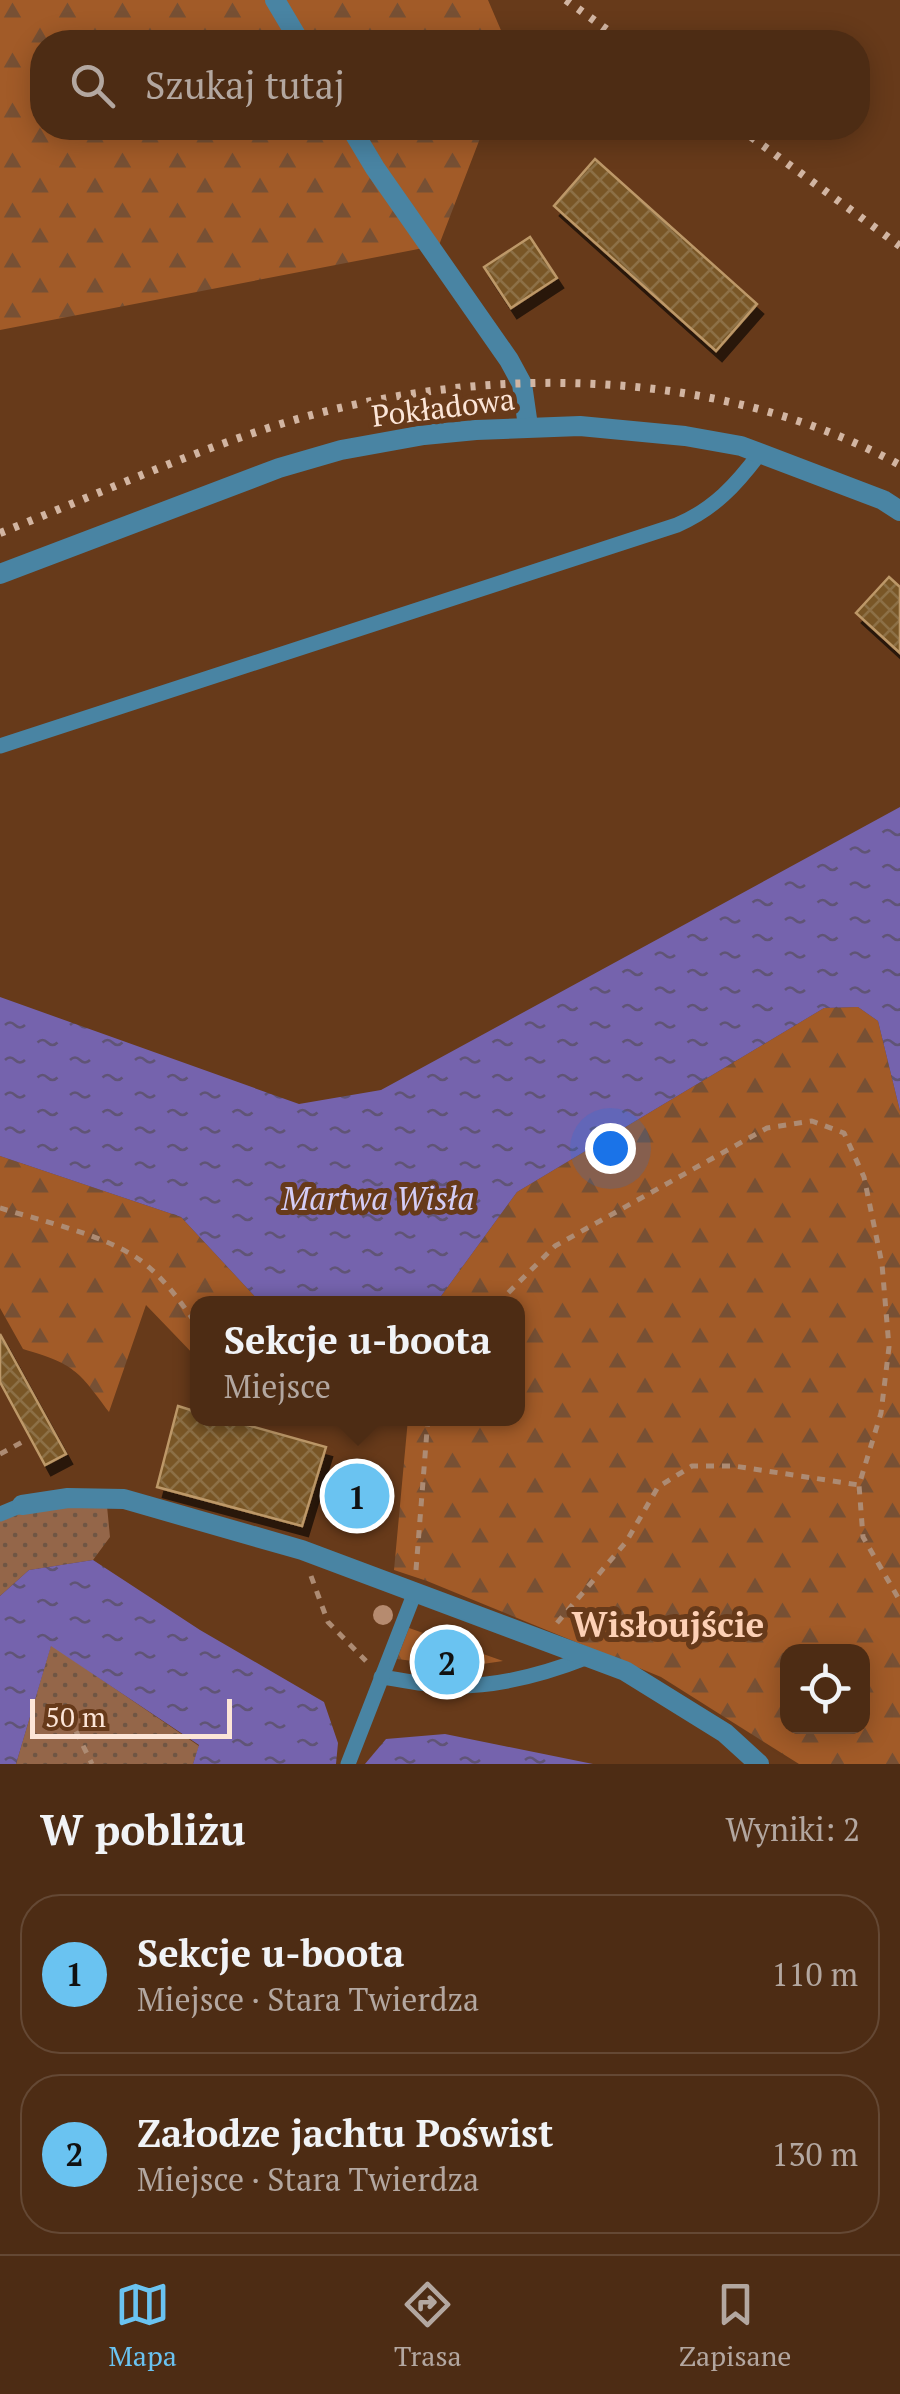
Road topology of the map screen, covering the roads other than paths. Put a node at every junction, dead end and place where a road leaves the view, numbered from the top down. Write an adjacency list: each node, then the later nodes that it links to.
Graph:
1 (275, 0): 2 (street)
2 (293, 30)
3 (358, 140): 4 (street)
4 (528, 426): 5 (street, Pokładowa); 7 (street, Pokładowa)
5 (760, 453): 6 (street, Pokładowa); 8 (lane)
6 (900, 511)
7 (0, 574)
8 (0, 746)
9 (22, 1505): 10 (lane); 11 (street)
10 (0, 1514)
11 (414, 1592): 12 (street); 13 (lane)
12 (588, 1657): 13 (lane); 15 (street)
13 (381, 1677): 14 (lane)
14 (348, 1764)
15 (759, 1764)

